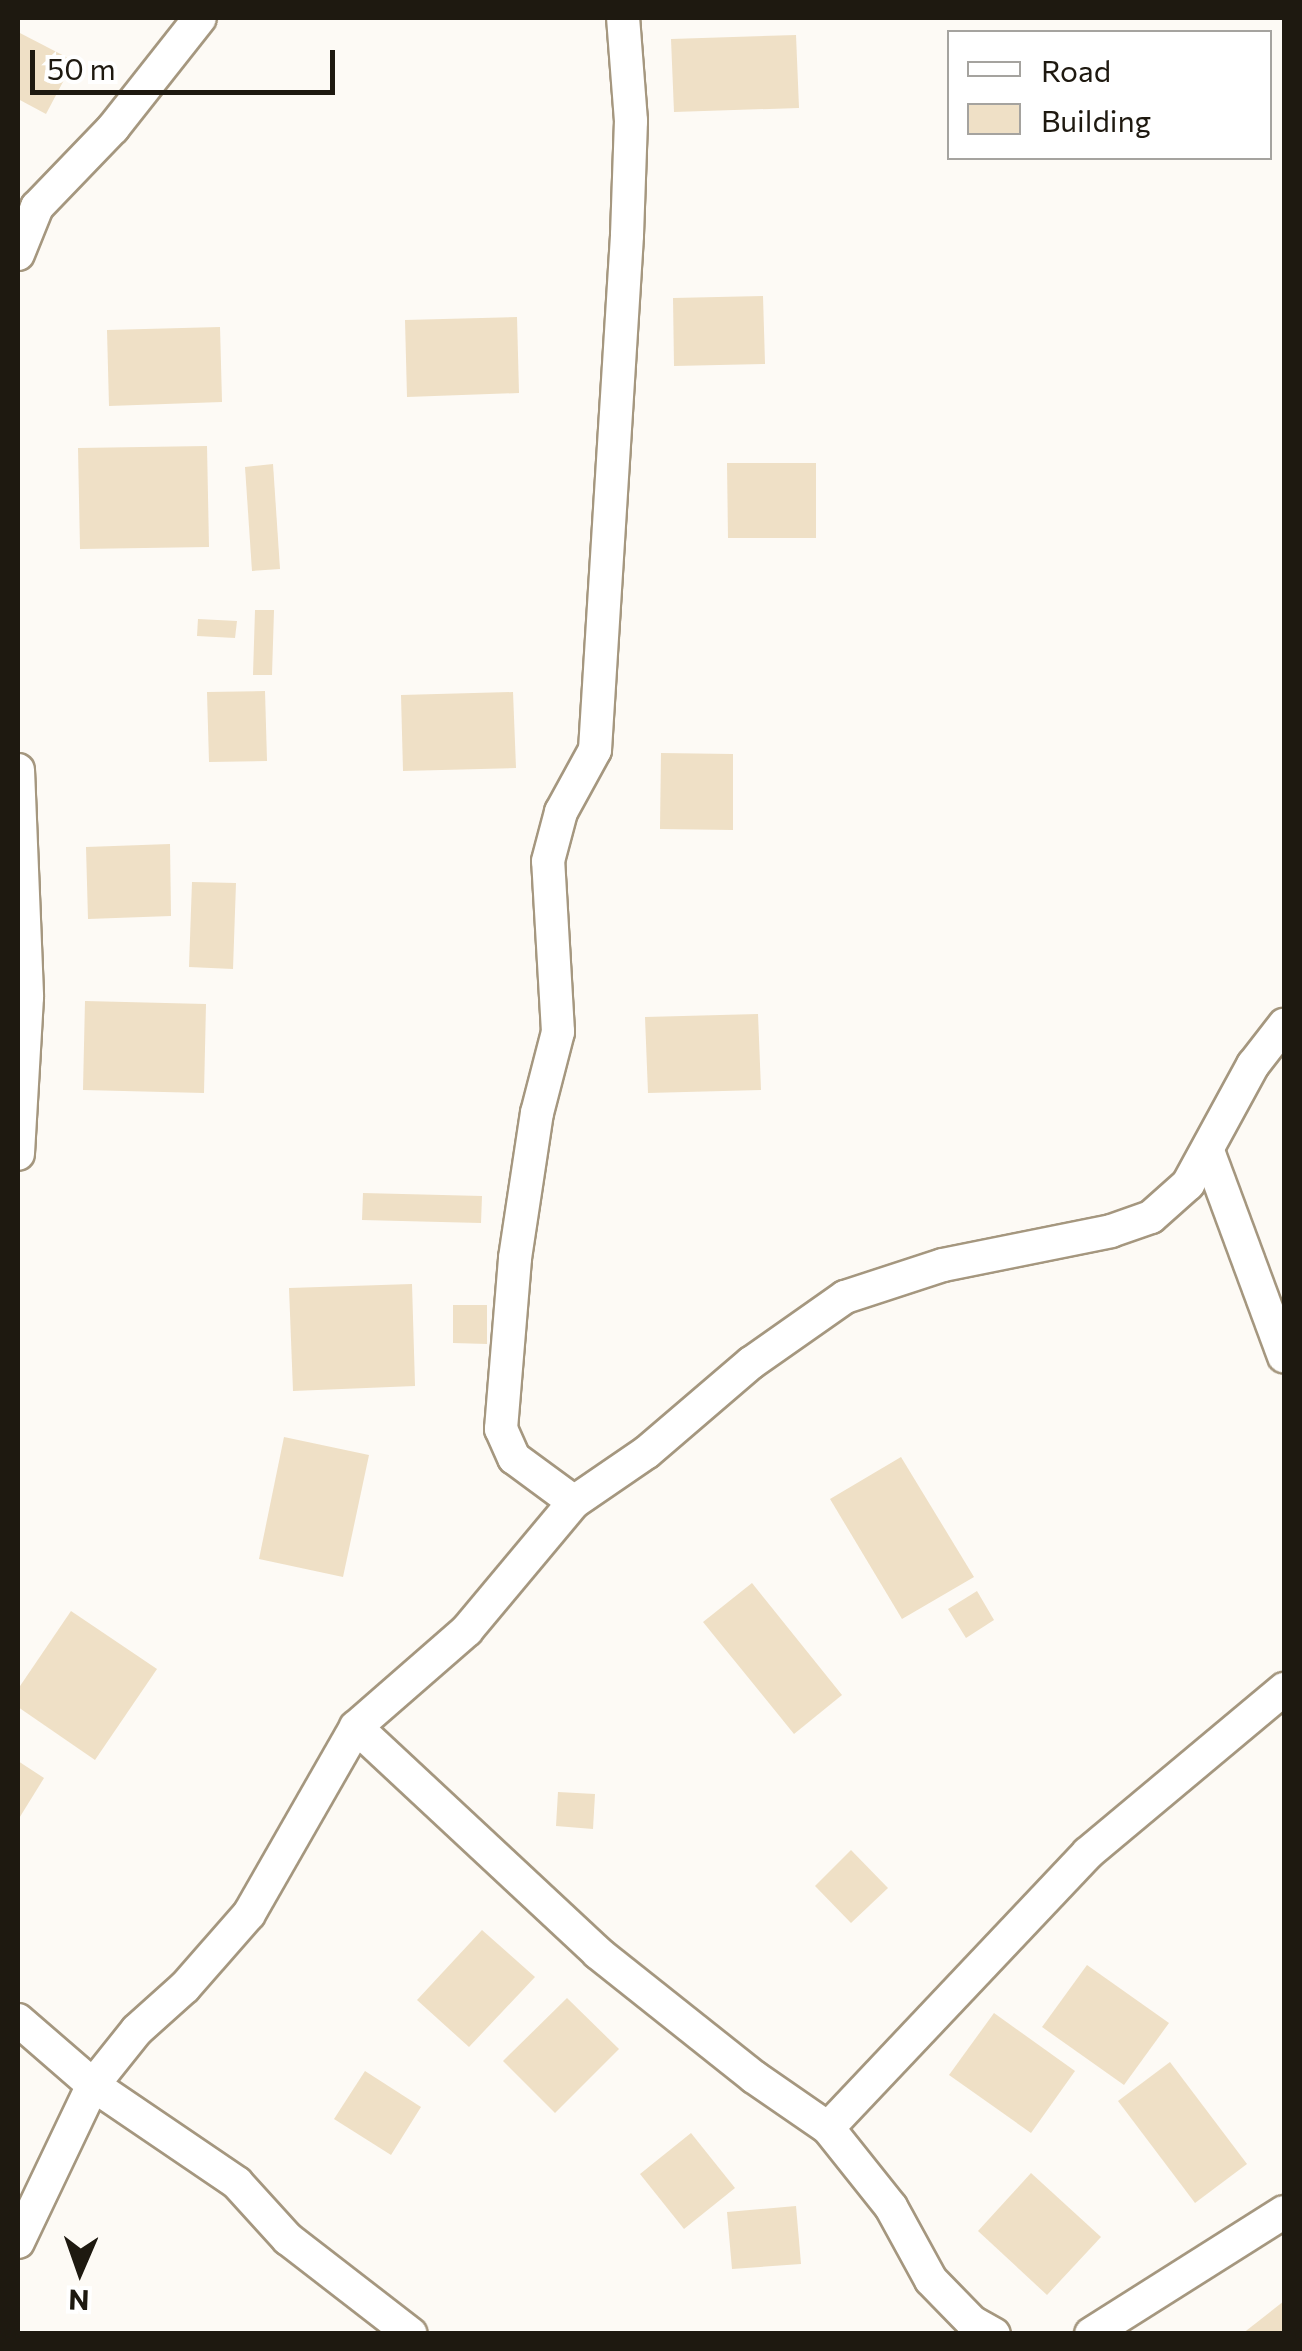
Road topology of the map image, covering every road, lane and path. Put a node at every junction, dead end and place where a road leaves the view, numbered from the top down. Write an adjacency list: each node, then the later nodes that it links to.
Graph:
1 (200, 18): 3 (street)
2 (623, 18): 10 (street)
3 (27, 206): 4 (street)
4 (18, 254)
5 (18, 770): 8 (street)
6 (1284, 1025): 7 (street)
7 (1208, 1151): 9 (street); 10 (street)
8 (18, 1154)
9 (1284, 1356)
10 (574, 1502): 12 (street)
11 (1284, 1689): 15 (street)
12 (356, 1727): 14 (street); 15 (street)
13 (18, 2020): 14 (street)
14 (94, 2085): 17 (street); 18 (street)
15 (828, 2128): 19 (street)
16 (1284, 2212): 20 (street)
17 (18, 2242)
18 (410, 2334)
19 (994, 2334)
20 (1092, 2334)

